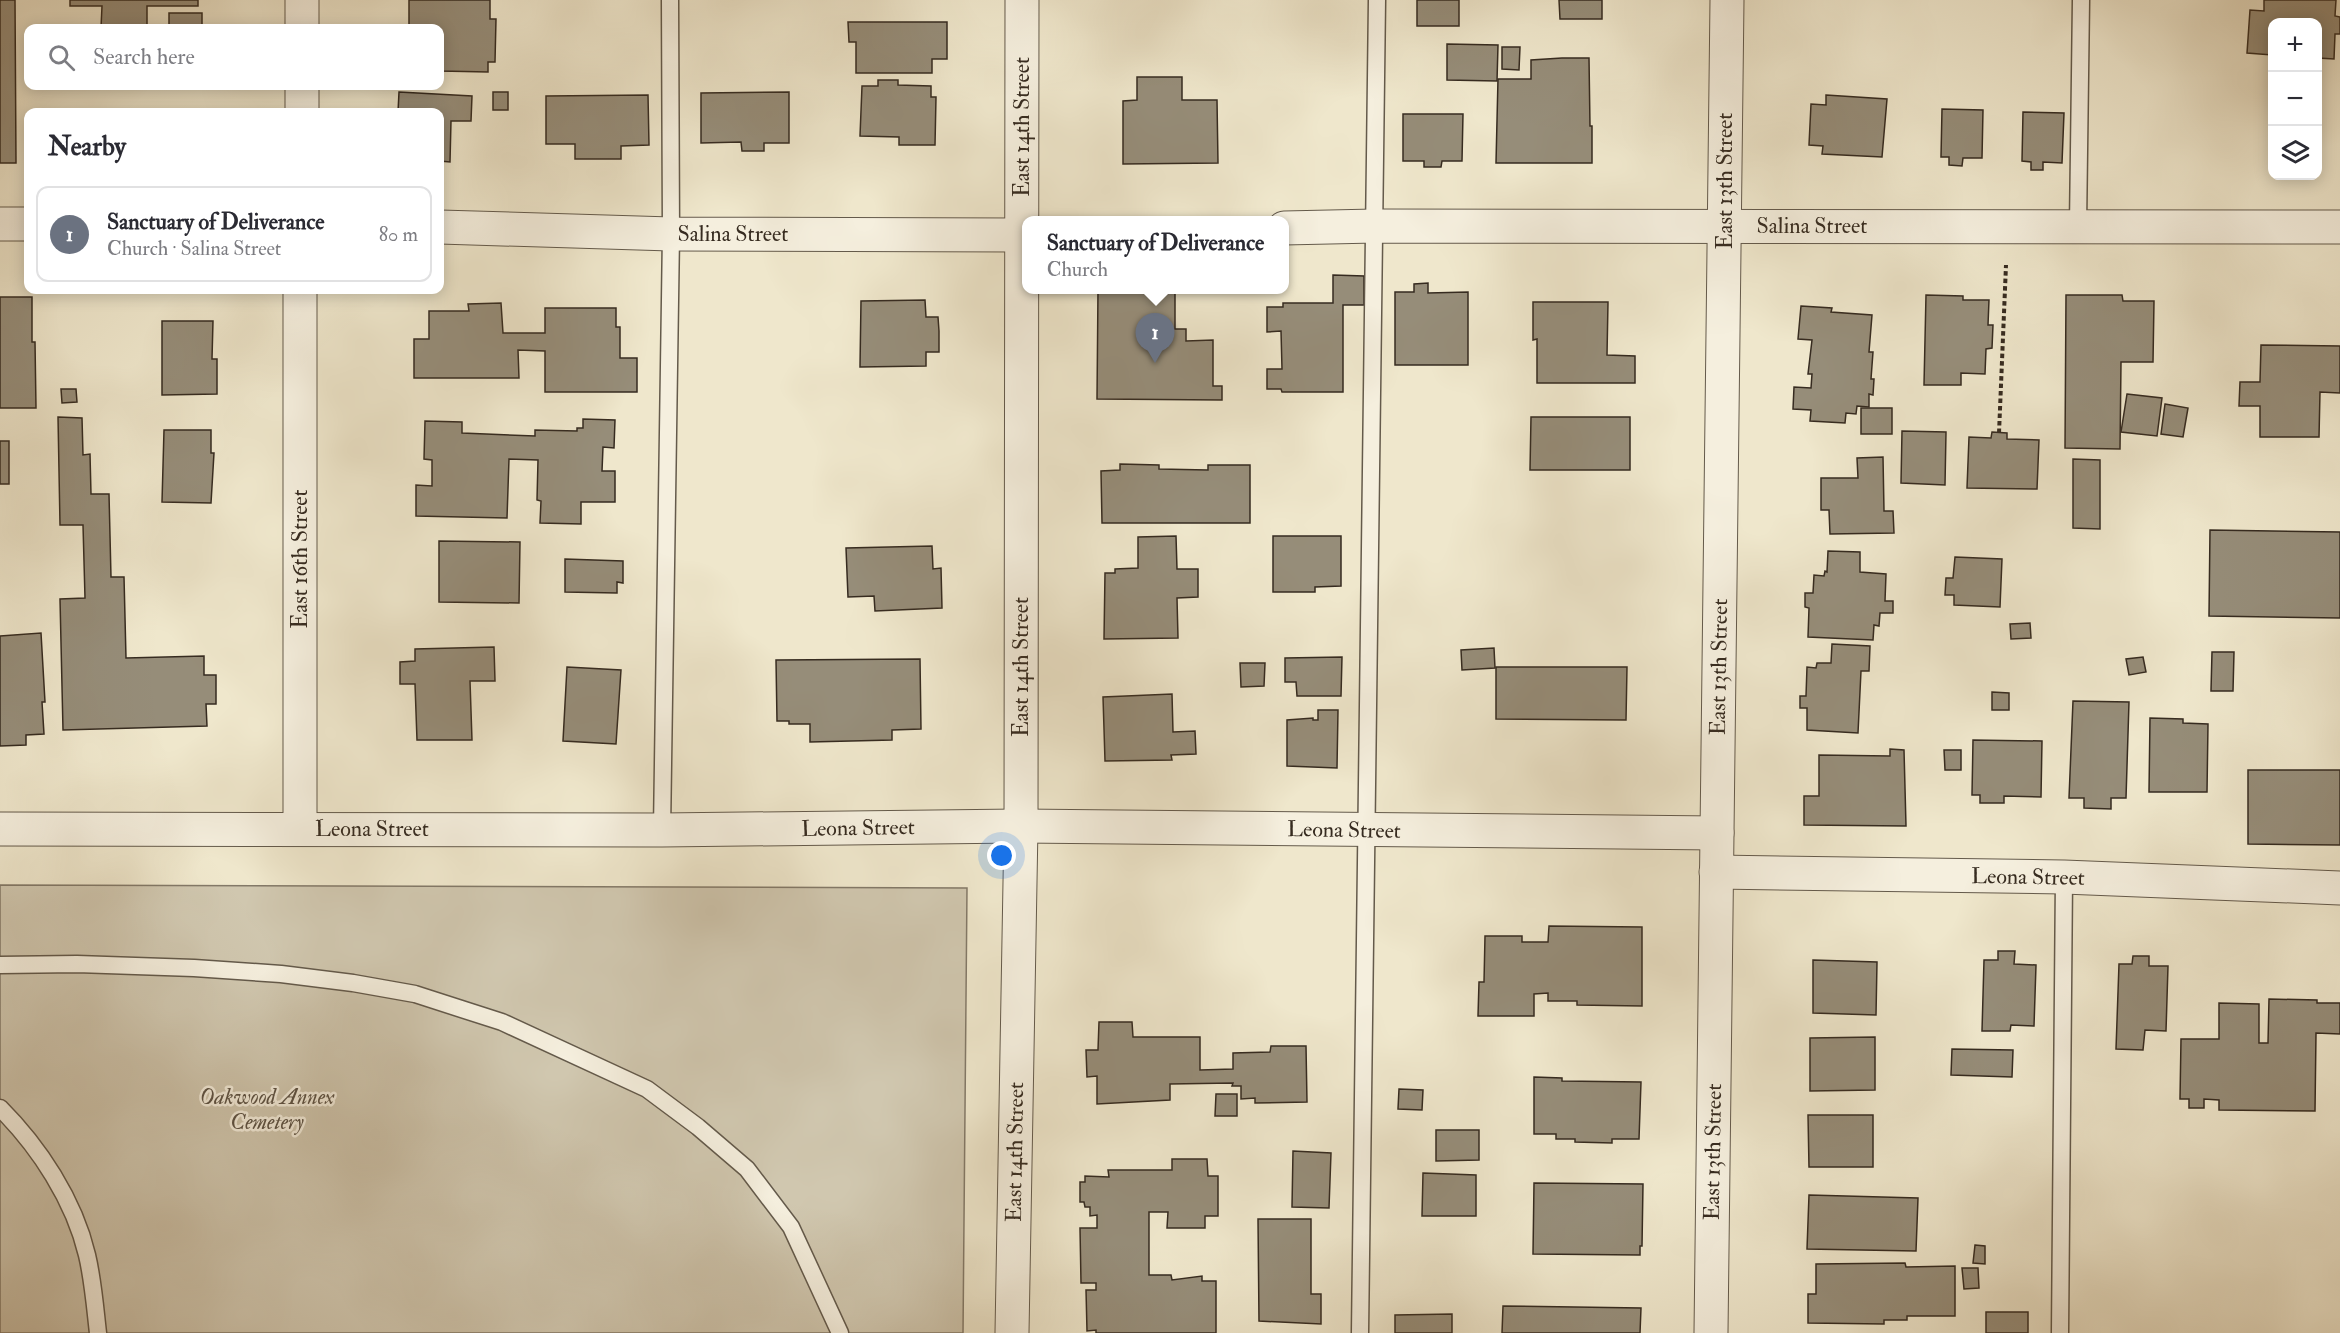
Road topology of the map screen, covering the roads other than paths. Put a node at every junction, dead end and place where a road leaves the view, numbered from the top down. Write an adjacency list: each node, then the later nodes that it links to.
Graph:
1 (302, 0): 7 (street)
2 (670, 0): 19 (lane)
3 (1022, 0): 10 (street, East 14th Street)
4 (1377, 0): 13 (lane)
5 (1727, 0): 14 (street, East 13th Street)
6 (2081, 0): 15 (lane)
7 (302, 24)
8 (302, 90): 9 (street)
9 (302, 108)
10 (1024, 216)
11 (0, 224): 12 (street)
12 (24, 224)
13 (1375, 226): 14 (street, Salina Street); 18 (street, Salina Street); 27 (lane)
14 (1725, 226): 15 (street, Salina Street); 28 (street, East 13th Street)
15 (2078, 226): 17 (street, Salina Street)
16 (444, 227): 19 (street, Salina Street)
17 (2340, 227)
18 (1289, 228)
19 (670, 234): 20 (street, Salina Street); 26 (lane)
20 (1022, 235)
21 (300, 294): 25 (street, East 16th Street)
22 (1024, 294): 23 (street, East 14th Street)
23 (1021, 826): 26 (street, Leona Street); 27 (street, Leona Street); 36 (street, East 14th Street)
24 (0, 829): 25 (street, Leona Street)
25 (300, 829): 26 (street, Leona Street)
26 (662, 830)
27 (1366, 831): 28 (street, Leona Street); 37 (lane)
28 (1717, 834): 29 (street, East 13th Street)
29 (1716, 872): 30 (street, Leona Street); 38 (street, East 13th Street)
30 (2064, 877): 31 (street, Leona Street); 39 (lane)
31 (2340, 888)
32 (0, 965): 35 (lane)
33 (0, 1108): 34 (lane)
34 (98, 1333)
35 (840, 1333)
36 (1012, 1333)
37 (1360, 1333)
38 (1711, 1333)
39 (2060, 1333)

